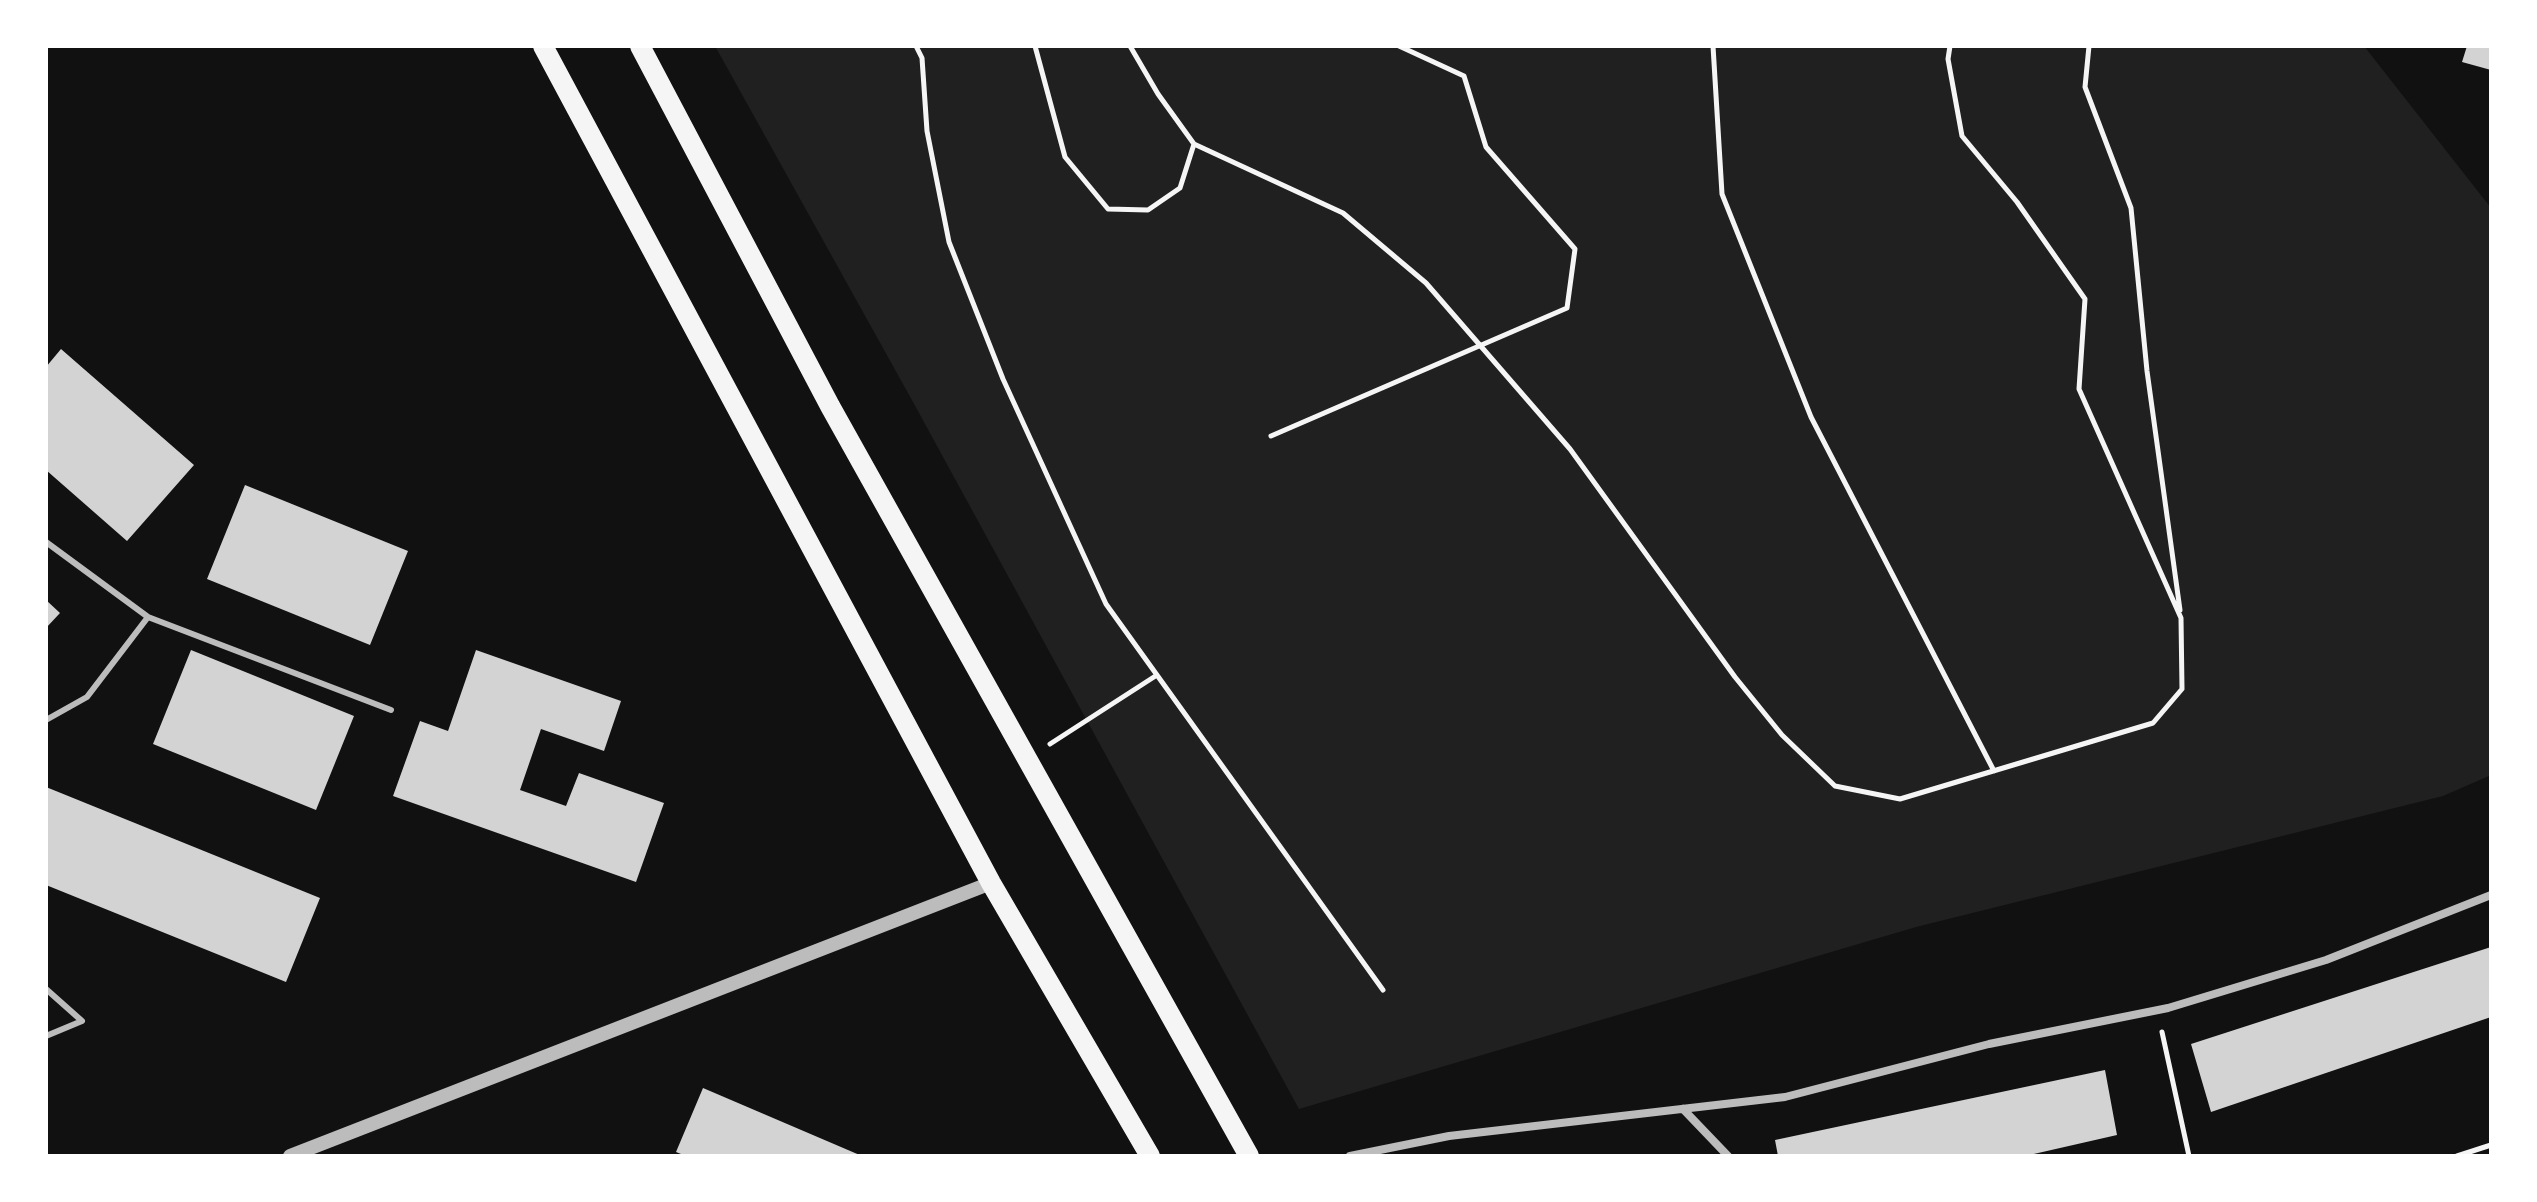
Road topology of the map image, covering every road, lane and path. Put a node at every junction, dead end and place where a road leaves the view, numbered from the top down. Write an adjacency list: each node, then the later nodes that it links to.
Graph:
1 (543, 46): 20 (main road)
2 (640, 46): 18 (main road)
3 (916, 46): 15 (path)
4 (1035, 46): 10 (path)
5 (1130, 46): 10 (path)
6 (1399, 46): 11 (path)
7 (1713, 46): 19 (path)
8 (1950, 46): 14 (path)
9 (2089, 46): 14 (path)
10 (1194, 144): 19 (path)
11 (1271, 436)
12 (46, 542): 13 (lane)
13 (148, 617): 16 (lane); 17 (lane)
14 (2181, 618): 19 (path)
15 (1157, 675): 18 (path); 23 (path)
16 (391, 710)
17 (46, 720)
18 (1027, 759): 30 (main road)
19 (1994, 771)
20 (991, 883): 28 (street); 29 (main road)
21 (2491, 895): 24 (street)
22 (46, 989): 25 (lane)
23 (1383, 990)
24 (2157, 1010): 26 (street); 33 (path)
25 (46, 1036)
26 (1683, 1109): 31 (street); 32 (street)
27 (2491, 1145): 34 (path)
28 (290, 1156)
29 (1150, 1156)
30 (1249, 1156)
31 (1350, 1156)
32 (1728, 1156)
33 (2189, 1156)
34 (2457, 1156)

